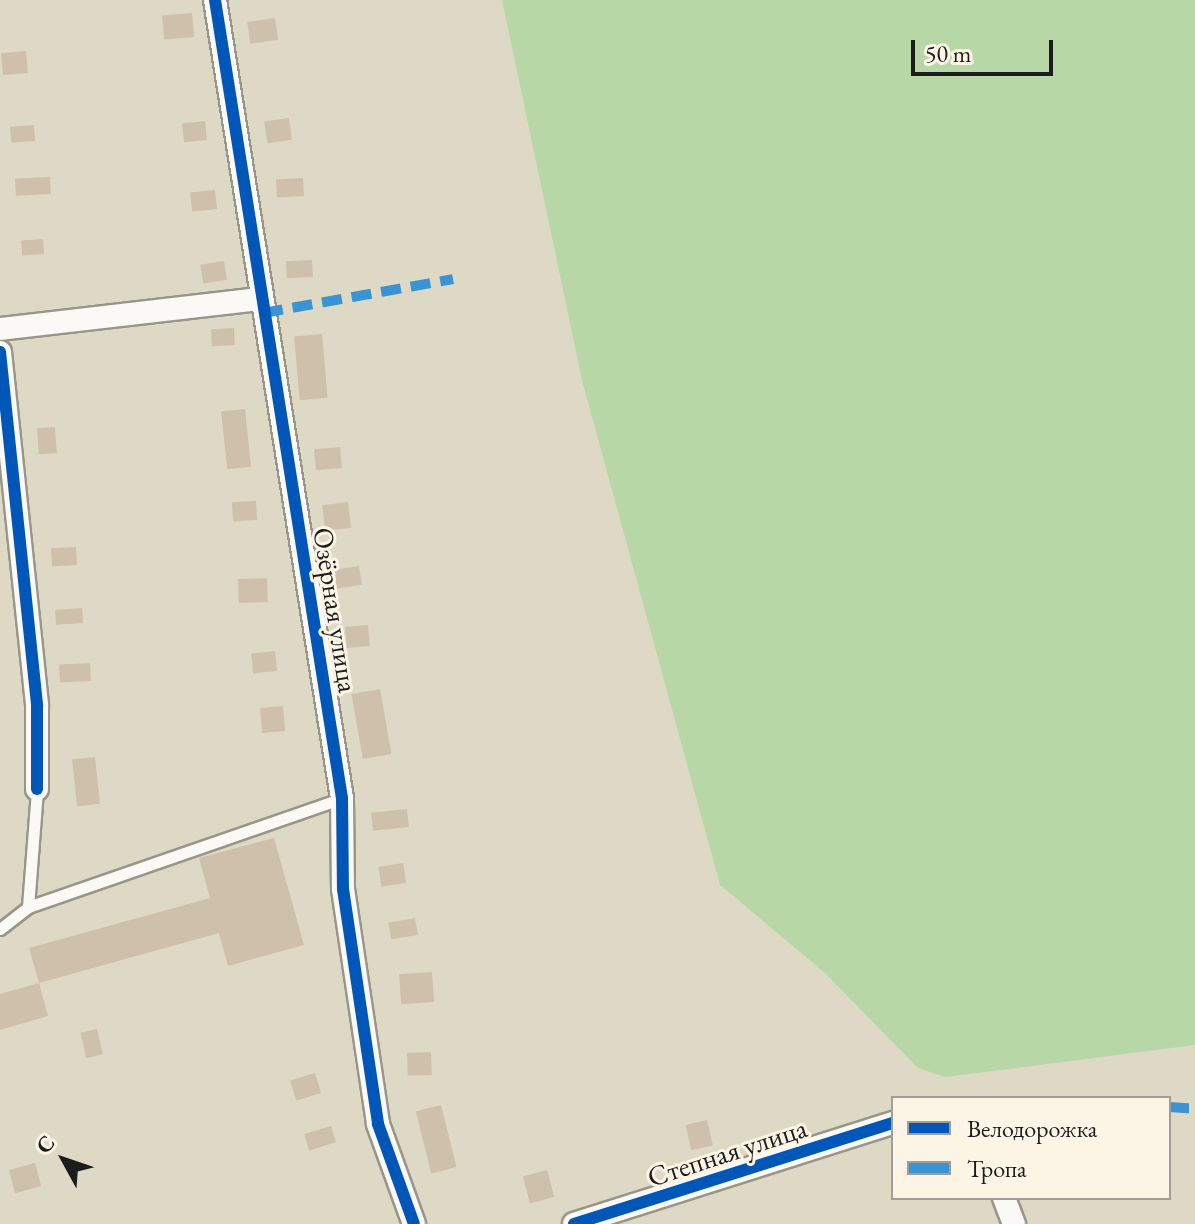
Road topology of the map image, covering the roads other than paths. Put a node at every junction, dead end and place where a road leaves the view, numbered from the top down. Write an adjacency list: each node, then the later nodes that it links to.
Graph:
1 (215, 0): 2 (street, Озёрная улица)
2 (261, 299): 3 (street); 6 (street, Озёрная улица)
3 (0, 329)
4 (0, 352): 5 (street)
5 (37, 789): 7 (lane)
6 (342, 798): 7 (lane); 11 (street, Озёрная улица)
7 (28, 907): 8 (lane)
8 (0, 929)
9 (891, 1124): 12 (street, Степная улица)
10 (1005, 1200): 13 (street)
11 (414, 1224)
12 (574, 1224)
13 (1014, 1224)

